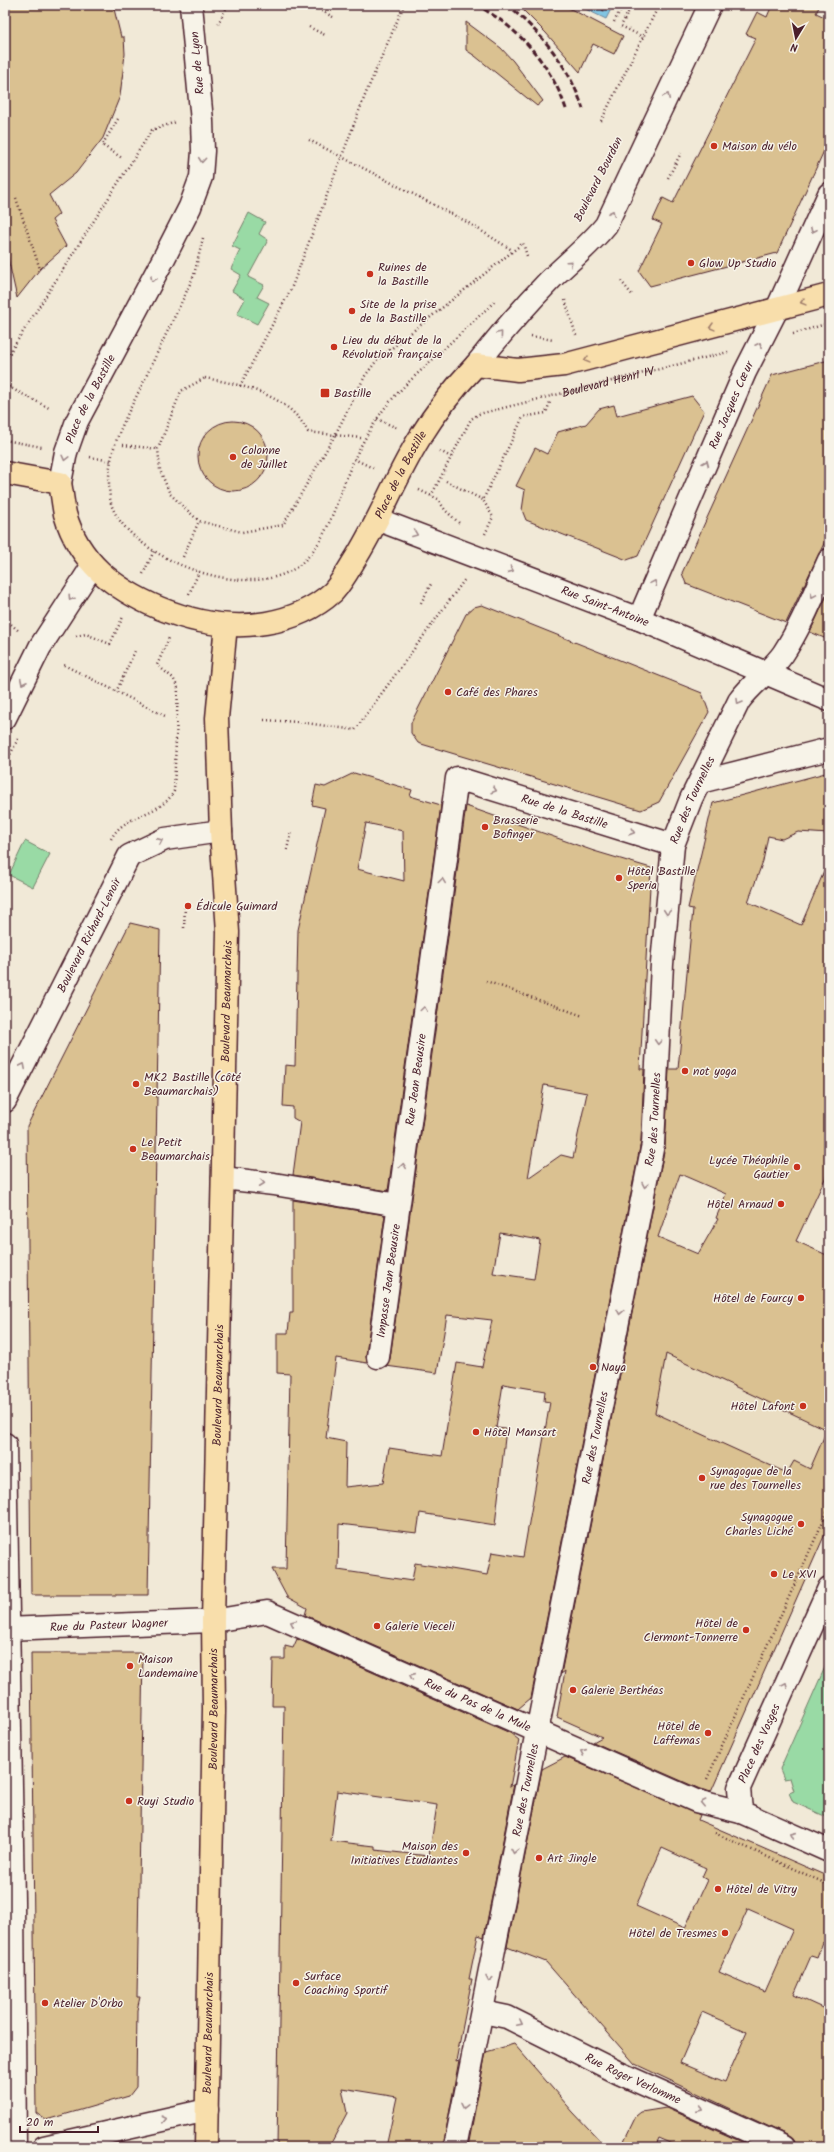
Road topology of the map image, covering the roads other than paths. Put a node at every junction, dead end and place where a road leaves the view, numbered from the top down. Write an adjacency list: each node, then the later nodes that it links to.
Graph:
1 (710, 5): 7 (street, Place de la Bastille, one-way to 1)
2 (192, 6): 3 (street, Rue de Lyon)
3 (202, 121): 9 (street, Place de la Bastille, one-way to 9)
4 (829, 194): 6 (street, Rue Jacques Cœur, one-way to 6)
5 (829, 295): 6 (main road, one-way to 6)
6 (777, 309): 7 (main road, one-way to 7); 13 (street, Rue Jacques Cœur, one-way to 6)
7 (476, 365): 10 (main road, Place de la Bastille)
8 (5, 473): 9 (main road)
9 (60, 483): 12 (main road, Place de la Bastille)
10 (379, 520): 13 (street, Rue Saint-Antoine, one-way to 13); 14 (main road, Place de la Bastille)
11 (829, 560): 15 (street, Rue des Tournelles, one-way to 15)
12 (92, 565): 14 (main road, Place de la Bastille); 17 (street, one-way to 17)
13 (639, 618): 15 (street, Rue Saint-Antoine)
14 (226, 625): 21 (main road, Boulevard Beaumarchais)
15 (765, 674): 16 (street, Rue Saint-Antoine); 20 (street, Rue des Tournelles, one-way to 20)
16 (829, 700)
17 (5, 718)
18 (829, 749): 20 (street)
19 (457, 778): 22 (street, Rue de la Bastille, one-way to 22); 25 (street, Rue Jean Beausire, one-way to 19)
20 (700, 782): 22 (street, Rue des Tournelles)
21 (221, 830): 23 (street, Boulevard Richard-Lenoir, one-way to 21); 24 (main road, Boulevard Beaumarchais)
22 (673, 845): 31 (street, Rue des Tournelles, one-way to 31)
23 (5, 1101)
24 (223, 1178): 25 (street, one-way to 25); 29 (main road, Boulevard Beaumarchais)
25 (398, 1204): 26 (street, Impasse Jean Beausire)
26 (378, 1357)
27 (5, 1444): 30 (street)
28 (829, 1588): 32 (street, Place des Vosges, one-way to 28)
29 (213, 1621): 30 (street, Rue du Pasteur Wagner); 31 (street, Rue du Pas de la Mule, one-way to 29); 35 (main road, Boulevard Beaumarchais)
30 (6, 1629): 36 (street)
31 (538, 1731): 32 (street, Rue du Pas de la Mule, one-way to 31); 34 (street, Rue des Tournelles, one-way to 34)
32 (741, 1812): 33 (street, one-way to 32)
33 (829, 1851)
34 (483, 2012): 39 (street, Rue des Tournelles, one-way to 39); 40 (street, Rue Roger Verlomme, one-way to 40)
35 (206, 2110): 37 (street, one-way to 35); 38 (main road, Boulevard Beaumarchais)
36 (15, 2147)
37 (44, 2147)
38 (206, 2147)
39 (455, 2147)
40 (784, 2147)

